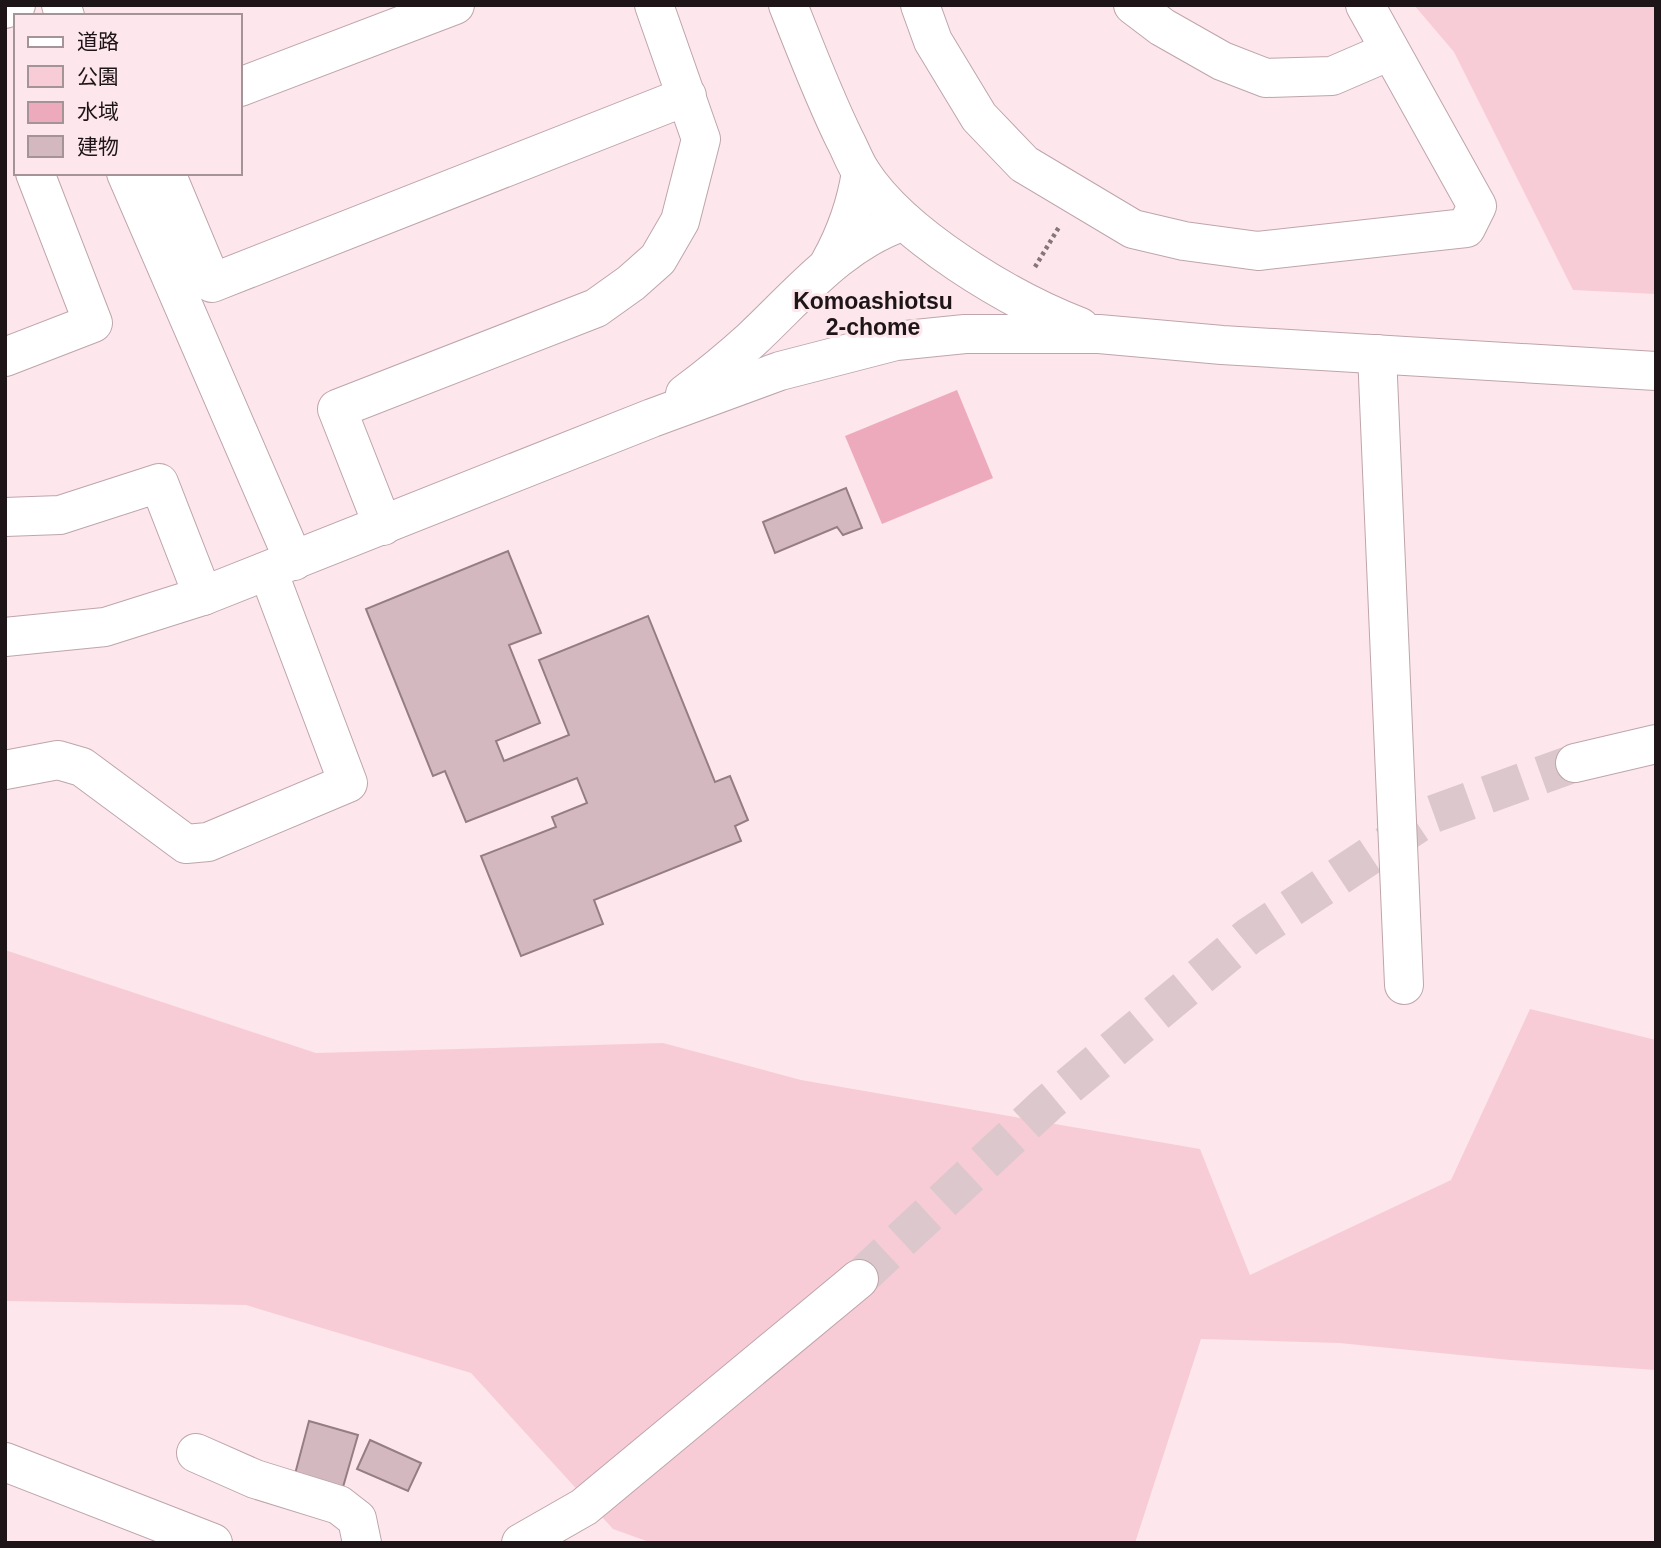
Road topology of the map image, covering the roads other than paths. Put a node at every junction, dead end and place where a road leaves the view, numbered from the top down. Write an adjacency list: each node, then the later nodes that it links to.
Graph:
1 (16, 5): 8 (street)
2 (455, 5): 10 (street)
3 (654, 5): 11 (street)
4 (789, 5): 12 (street)
5 (920, 5): 9 (street)
6 (1133, 5): 9 (street)
7 (1365, 5): 9 (street)
8 (5, 9)
9 (1391, 51)
10 (242, 86)
11 (687, 96): 15 (street); 24 (street)
12 (861, 172): 16 (street); 17 (street)
13 (36, 175): 20 (street)
14 (127, 175): 25 (street)
15 (167, 175)
16 (904, 221): 17 (street); 18 (street)
17 (829, 263): 22 (street)
18 (1099, 334): 19 (street); 22 (street)
19 (1377, 354): 21 (street); 31 (street)
20 (5, 357)
21 (1656, 371)
22 (652, 418): 24 (street)
23 (5, 517): 26 (street)
24 (383, 526): 25 (street)
25 (281, 566): 26 (street); 30 (street)
26 (202, 597): 27 (street)
27 (5, 637)
28 (1656, 744): 29 (street)
29 (1575, 763)
30 (5, 770)
31 (1404, 985)
32 (859, 1279): 37 (street)
33 (196, 1453): 36 (street)
34 (5, 1462): 35 (street)
35 (213, 1543)
36 (362, 1543)
37 (522, 1543)

